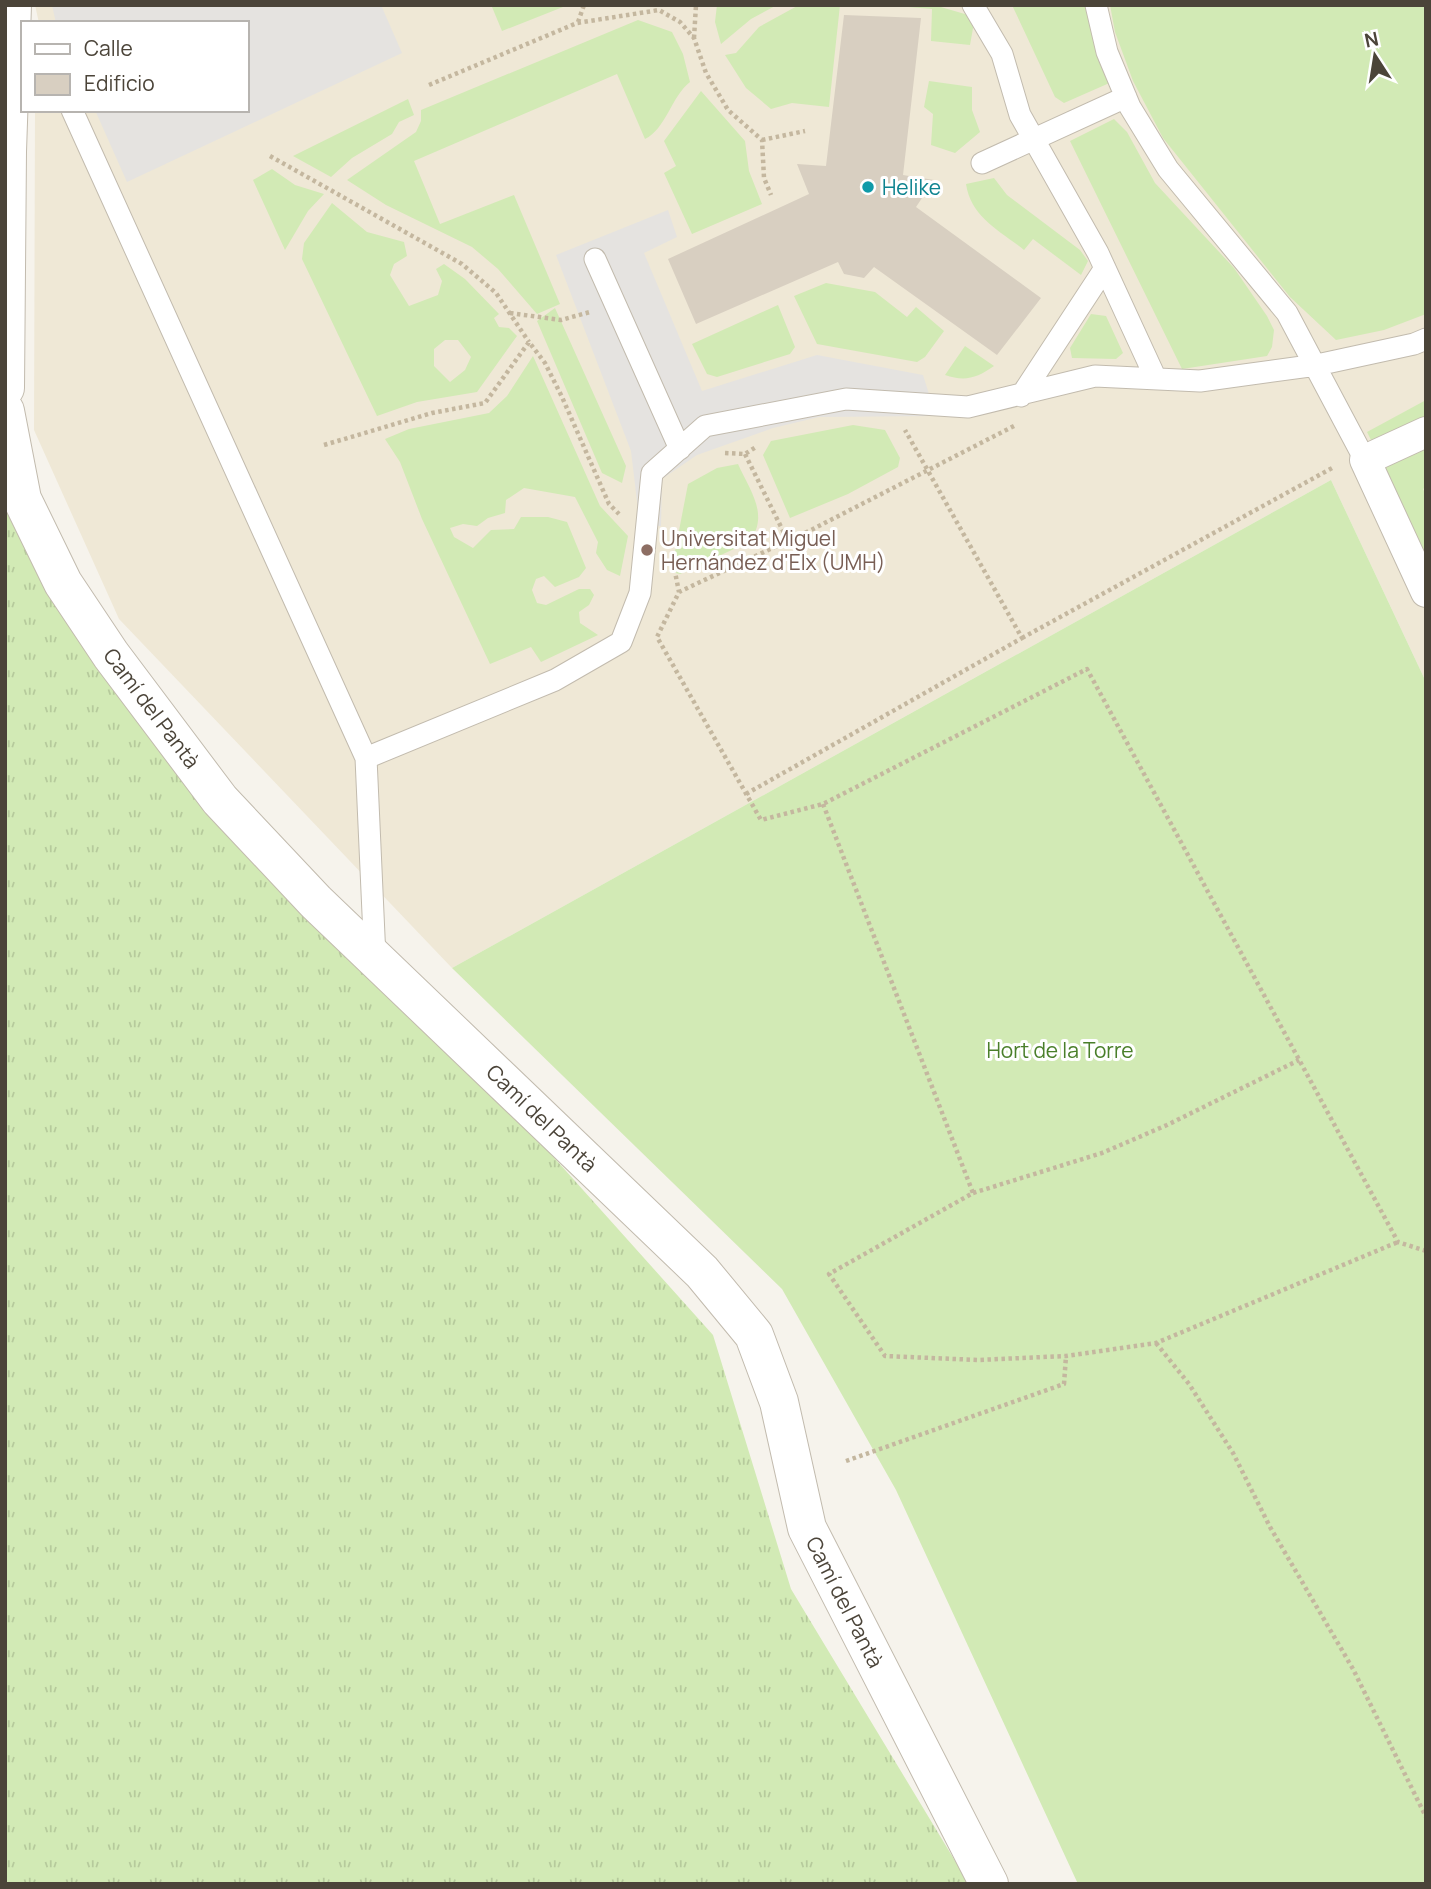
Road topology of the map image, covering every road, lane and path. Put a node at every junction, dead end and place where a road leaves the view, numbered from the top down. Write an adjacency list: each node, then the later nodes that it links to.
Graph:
1 (584, 5): 5 (path)
2 (696, 5): 7 (path)
3 (974, 5): 12 (lane)
4 (1096, 5): 9 (lane)
5 (577, 23): 7 (path); 8 (path)
6 (15, 26): 25 (street)
7 (694, 38): 13 (path)
8 (429, 85)
9 (1126, 97): 12 (lane); 23 (lane)
10 (73, 112): 47 (lane)
11 (805, 131): 13 (path)
12 (1034, 139): 15 (lane); 18 (lane)
13 (762, 140): 16 (path)
14 (270, 156): 20 (path)
15 (982, 163)
16 (771, 195)
17 (595, 259): 19 (lane)
18 (1105, 268): 24 (lane); 26 (lane)
19 (615, 304): 20 (path); 35 (lane)
20 (509, 312): 22 (path)
21 (1426, 339): 23 (lane)
22 (529, 342): 34 (path); 41 (path)
23 (1317, 365): 24 (lane); 39 (lane)
24 (1156, 379): 26 (lane)
25 (5, 388)
26 (1021, 396): 35 (lane)
27 (5, 411): 50 (street, Camí del Pantà)
28 (1018, 424): 40 (path)
29 (892, 426): 31 (path)
30 (915, 426): 31 (path)
31 (904, 427): 40 (path)
32 (1426, 432): 39 (street)
33 (764, 442): 36 (path)
34 (324, 445)
35 (680, 449): 47 (lane)
36 (745, 454): 38 (path); 42 (path)
37 (1331, 455): 46 (path)
38 (713, 458)
39 (1365, 460): 45 (street)
40 (926, 472): 42 (path); 46 (path)
41 (626, 522)
42 (788, 541): 44 (path)
43 (672, 555): 44 (path)
44 (679, 592): 48 (path)
45 (1426, 592)
46 (1022, 638): 48 (path)
47 (366, 758): 50 (lane)
48 (746, 794): 49 (path)
49 (823, 804): 51 (path); 52 (path)
50 (374, 958): 59 (street, Camí del Pantà)
51 (1299, 1060): 52 (path); 53 (path)
52 (973, 1193): 56 (path)
53 (1398, 1242): 54 (path); 55 (path)
54 (1426, 1251)
55 (1156, 1343): 56 (path); 58 (path)
56 (1066, 1356): 57 (path)
57 (846, 1461)
58 (1426, 1817)
59 (989, 1884)

